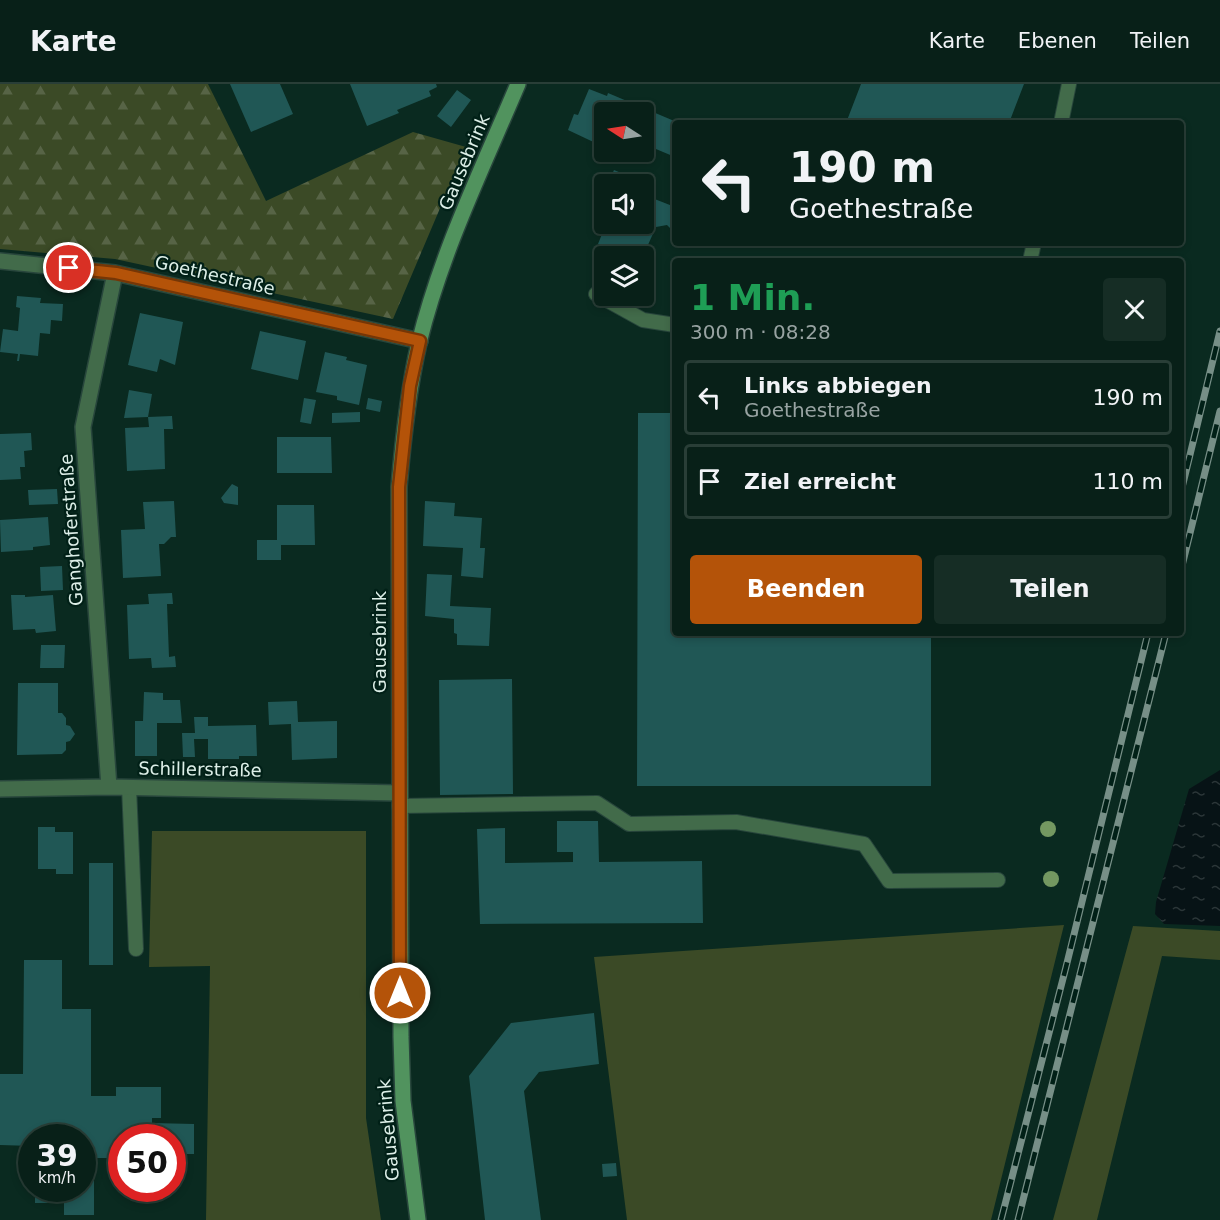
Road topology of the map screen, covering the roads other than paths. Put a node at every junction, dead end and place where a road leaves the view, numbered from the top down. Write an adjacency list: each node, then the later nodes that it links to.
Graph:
1 (518, 84): 8 (main road, Gausebrink)
2 (1069, 84): 3 (lane)
3 (1061, 120)
4 (0, 261): 5 (street, Goethestraße)
5 (116, 273): 8 (street, Goethestraße); 9 (street, Ganghoferstraße)
6 (618, 306): 7 (lane)
7 (672, 325)
8 (420, 341): 12 (main road, Gausebrink)
9 (109, 787): 10 (street, Schillerstraße); 11 (street, Schillerstraße)
10 (129, 787): 12 (street, Schillerstraße); 14 (lane)
11 (0, 789)
12 (399, 800): 13 (lane); 15 (main road, Gausebrink)
13 (998, 879)
14 (136, 949)
15 (418, 1220)

